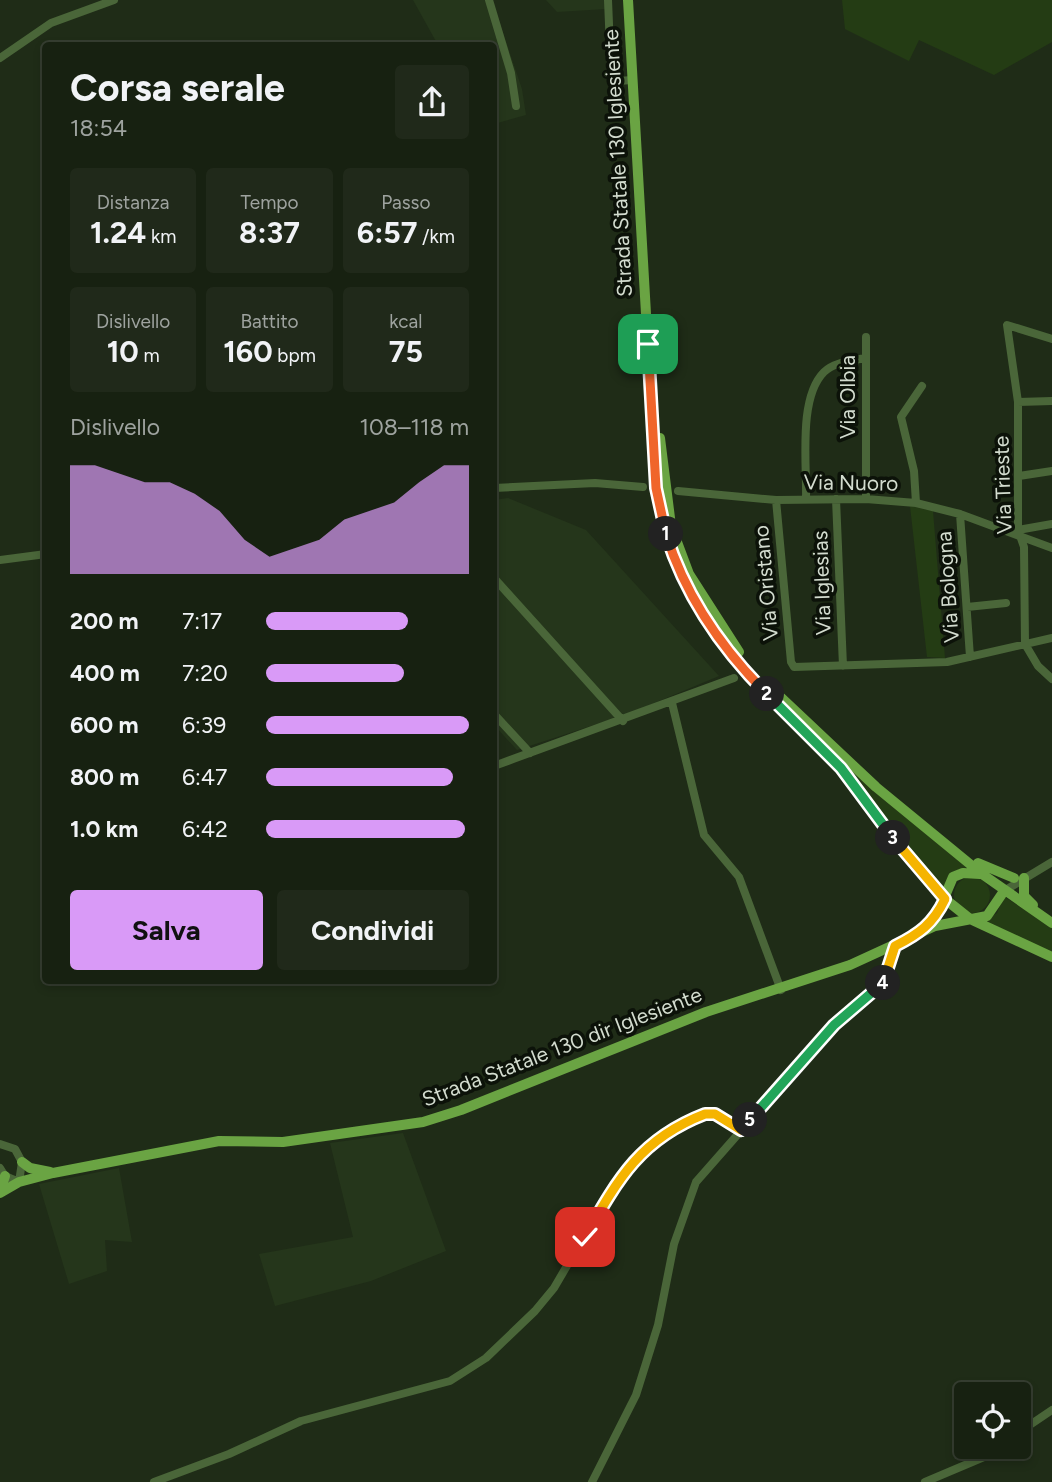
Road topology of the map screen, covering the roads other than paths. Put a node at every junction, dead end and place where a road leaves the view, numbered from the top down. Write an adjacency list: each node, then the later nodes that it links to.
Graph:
1 (114, 0): 6 (street)
2 (489, 0): 8 (street)
3 (608, 0): 7 (street)
4 (628, 0): 7 (main road, Strada Statale 130 Iglesiente)
5 (634, 0): 45 (main road, Strada Statale 130 Iglesiente)
6 (0, 58)
7 (632, 80): 50 (main road, Strada Statale 130 Iglesiente)
8 (516, 106)
9 (866, 337): 11 (street, Via Olbia)
10 (1052, 339): 14 (street, Via Trieste)
11 (865, 358): 20 (street); 22 (street, Via Olbia)
12 (922, 386): 24 (street)
13 (1052, 401): 14 (street)
14 (1018, 402): 16 (street, Via Trieste)
15 (1052, 471): 16 (street)
16 (1019, 477): 27 (street, Via Trieste)
17 (643, 487): 18 (street)
18 (497, 488)
19 (678, 491): 23 (street, Via Nuoro)
20 (806, 499): 21 (street, Via Nuoro); 23 (street, Via Nuoro)
21 (836, 499): 22 (street, Via Nuoro); 37 (street, Via Iglesias)
22 (866, 499): 24 (street, Via Nuoro)
23 (776, 500): 37 (street, Via Oristano)
24 (916, 503): 25 (street, Via Nuoro)
25 (960, 514): 27 (street, Via Nuoro); 33 (street, Via Bologna)
26 (1052, 524): 27 (street)
27 (1018, 533): 28 (street, Via Nuoro); 35 (street, Via Trieste)
28 (1052, 548)
29 (42, 555): 30 (street)
30 (0, 560)
31 (497, 581): 42 (street)
32 (1006, 603): 33 (street)
33 (967, 607): 36 (street, Via Bologna)
34 (1052, 638): 35 (street)
35 (1025, 644): 36 (street); 39 (street)
36 (970, 657): 37 (street)
37 (843, 666)
38 (734, 678): 40 (street)
39 (1052, 679)
40 (672, 702): 42 (street); 56 (street)
41 (497, 717): 43 (street)
42 (623, 721): 43 (street)
43 (530, 753): 44 (street)
44 (497, 765)
45 (945, 844): 47 (main road, Strada Statale 130 Iglesiente); 48 (main road)
46 (1052, 862): 48 (street)
47 (982, 874): 48 (street); 49 (main road, Strada Statale 130 Iglesiente); 50 (main road)
48 (1021, 878): 49 (street); 52 (main road)
49 (1004, 891): 51 (main road); 52 (main road, Strada Statale 130 Iglesiente)
50 (945, 899): 51 (main road, Strada Statale 130 Iglesiente); 53 (main road, Strada Statale 130 dir Iglesiente)
51 (970, 919): 53 (main road, Strada Statale 130 dir Iglesiente); 55 (main road, Strada Statale 130 Iglesiente)
52 (1049, 921)
53 (923, 932): 54 (main road, Strada Statale 130 dir Iglesiente)
54 (895, 946): 56 (main road, Strada Statale 130 dir Iglesiente); 57 (street)
55 (1052, 957)
56 (781, 990): 61 (main road, Strada Statale 130 dir Iglesiente)
57 (741, 1130): 67 (street); 68 (street)
58 (0, 1144): 59 (street)
59 (22, 1162): 61 (main road); 62 (street)
60 (2, 1172): 62 (street); 63 (main road)
61 (53, 1172): 62 (main road, Strada Statale 130 dir Iglesiente)
62 (19, 1182): 63 (main road, Strada Statale 130 dir Iglesiente)
63 (0, 1193)
64 (1052, 1410): 65 (street)
65 (1031, 1424)
66 (979, 1459): 69 (street)
67 (154, 1482)
68 (592, 1482)
69 (925, 1482)

